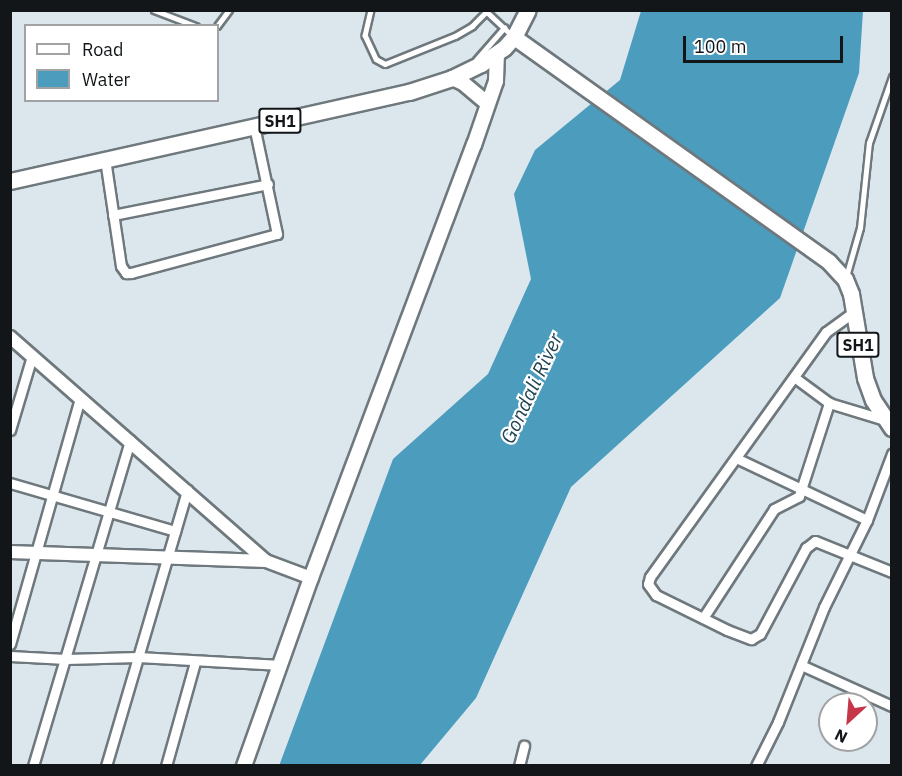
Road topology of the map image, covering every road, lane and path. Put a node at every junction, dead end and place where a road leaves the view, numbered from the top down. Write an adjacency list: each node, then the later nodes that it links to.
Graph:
1 (154, 10): 6 (lane)
2 (229, 10): 7 (lane)
3 (371, 10): 5 (lane)
4 (528, 10): 8 (main road)
5 (487, 11): 8 (lane)
6 (191, 24)
7 (218, 24)
8 (509, 32): 9 (main road, SH1); 10 (lane); 19 (main road, SH1)
9 (497, 54): 10 (main road, SH1); 13 (main road)
10 (471, 69): 12 (main road, SH1)
11 (891, 77): 19 (lane)
12 (452, 78): 13 (main road); 14 (main road, SH1)
13 (487, 103): 45 (main road)
14 (254, 126): 15 (main road, SH1); 17 (street)
15 (105, 159): 16 (main road, SH1); 18 (street)
16 (10, 181)
17 (267, 184): 18 (street); 18 (street)
18 (113, 215)
19 (845, 279): 20 (main road, SH1)
20 (855, 311): 23 (street); 26 (main road, SH1)
21 (10, 337): 22 (street)
22 (32, 356): 24 (street); 27 (street)
23 (794, 377): 25 (street); 30 (street)
24 (80, 399): 28 (street); 34 (street)
25 (830, 403): 26 (street); 33 (street)
26 (888, 424)
27 (10, 430)
28 (130, 440): 32 (street); 35 (street)
29 (891, 454): 36 (street)
30 (736, 458): 33 (street); 46 (street)
31 (10, 483): 34 (street)
32 (187, 490): 37 (street); 43 (street)
33 (802, 490): 36 (street); 46 (street)
34 (53, 496): 35 (street); 39 (street)
35 (109, 512): 37 (street); 40 (street)
36 (867, 519): 41 (street)
37 (175, 531): 42 (street)
38 (10, 552): 39 (street)
39 (36, 552): 40 (street); 47 (street)
40 (97, 554): 42 (street); 50 (street)
41 (850, 555): 44 (street); 46 (street); 53 (street)
42 (167, 557): 43 (street); 49 (street)
43 (266, 561): 45 (street)
44 (891, 572)
45 (311, 578): 52 (main road)
46 (704, 618)
47 (10, 644)
48 (10, 656): 50 (street)
49 (138, 657): 50 (street); 51 (street); 57 (street)
50 (66, 659): 56 (street)
51 (195, 662): 52 (street); 58 (street)
52 (281, 665): 59 (main road)
53 (801, 665): 54 (street); 61 (street)
54 (891, 706)
55 (524, 746): 60 (street)
56 (33, 765)
57 (105, 765)
58 (166, 765)
59 (244, 765)
60 (519, 765)
61 (756, 765)

